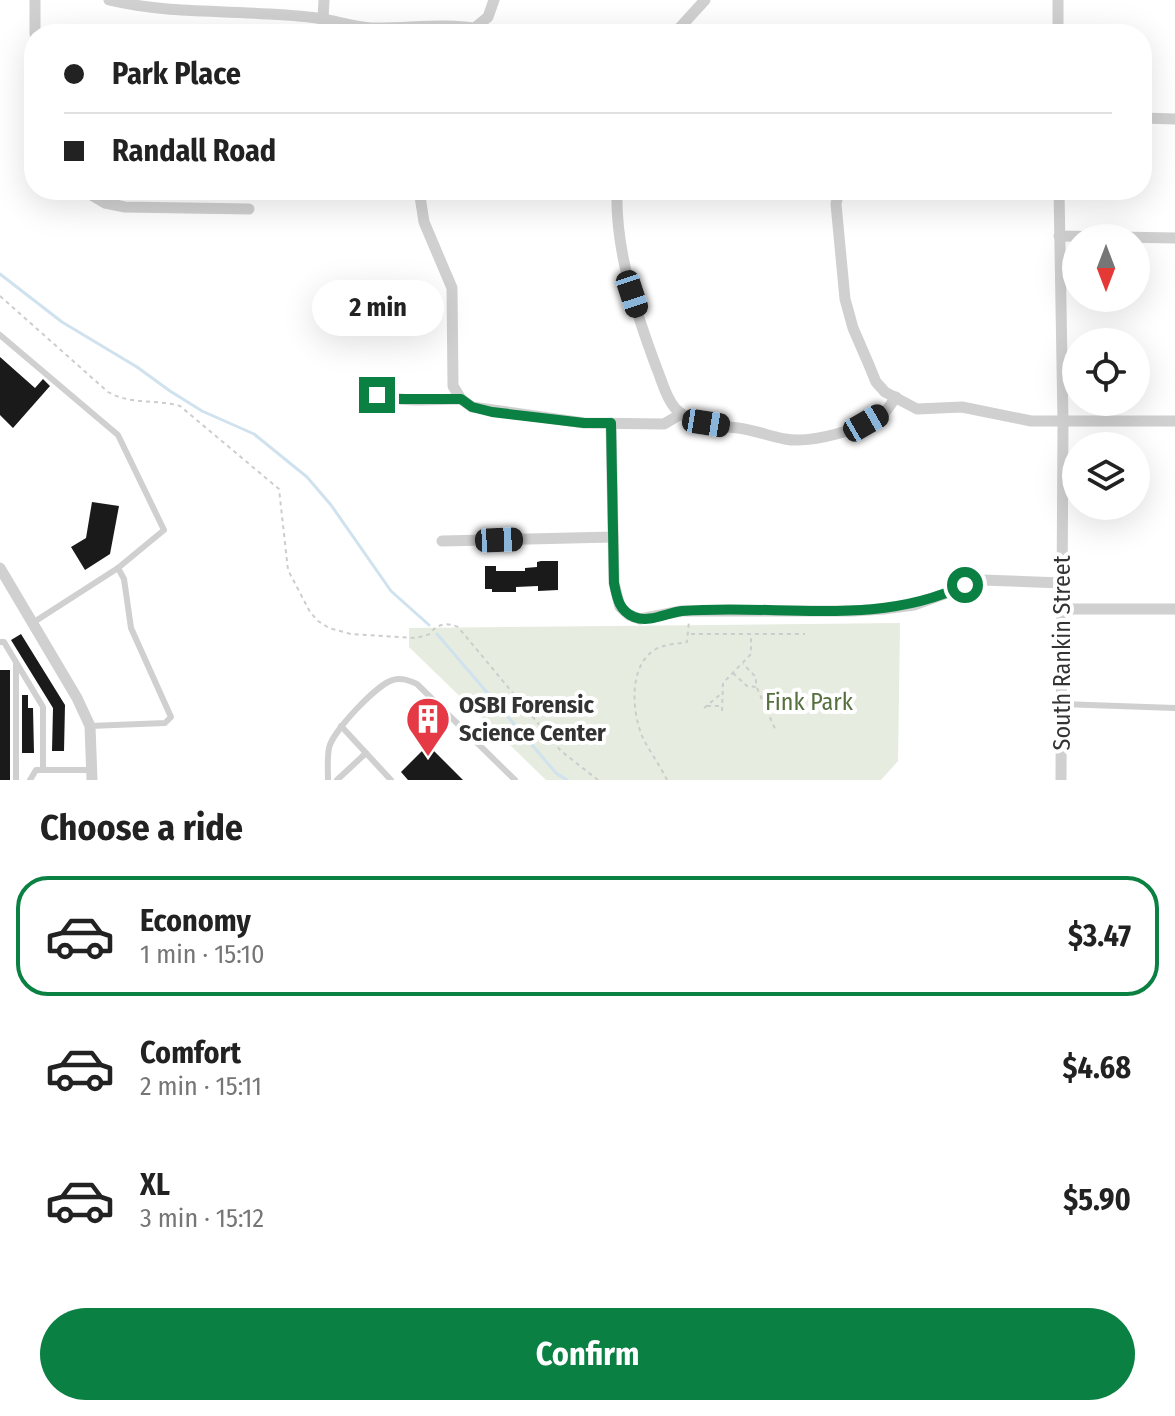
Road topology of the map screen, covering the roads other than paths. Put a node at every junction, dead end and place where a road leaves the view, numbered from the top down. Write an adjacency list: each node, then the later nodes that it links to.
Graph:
1 (35, 0): 8 (street)
2 (109, 0): 7 (street)
3 (324, 0): 7 (street)
4 (494, 0): 10 (street)
5 (705, 0): 11 (street)
6 (1058, 0): 12 (street)
7 (323, 19): 9 (street)
8 (35, 24)
9 (341, 24)
10 (479, 24)
11 (683, 24)
12 (1058, 24)
13 (1152, 118): 14 (street)
14 (1175, 119)
15 (100, 200): 20 (street)
16 (421, 200): 26 (street)
17 (616, 200): 27 (street)
18 (837, 200): 25 (street)
19 (1059, 200): 21 (street, South Rankin Street)
20 (249, 209)
21 (1059, 236): 22 (street); 28 (street, South Rankin Street)
22 (1175, 238)
23 (0, 335): 34 (lane)
24 (367, 388): 26 (street)
25 (896, 397): 27 (street); 28 (street)
26 (461, 399): 30 (street)
27 (681, 414): 30 (street)
28 (1063, 421): 29 (street); 35 (street, South Rankin Street)
29 (1175, 421)
30 (611, 423): 31 (street)
31 (613, 537): 32 (street); 35 (street)
32 (442, 541)
33 (0, 568): 38 (street)
34 (118, 568): 38 (lane); 43 (lane)
35 (1062, 583): 36 (street, South Rankin Street)
36 (1062, 609): 37 (street); 41 (street, South Rankin Street)
37 (1175, 609)
38 (34, 622): 43 (street)
39 (0, 642): 40 (lane)
40 (16, 662): 46 (lane); 48 (lane)
41 (1061, 704): 42 (lane); 54 (street, South Rankin Street)
42 (1175, 708)
43 (90, 726): 47 (street)
44 (341, 726): 45 (lane); 50 (lane); 53 (lane)
45 (366, 753): 51 (lane); 52 (lane)
46 (43, 770): 47 (lane); 49 (lane)
47 (93, 775)
48 (16, 780)
49 (30, 780)
50 (328, 780)
51 (337, 780)
52 (391, 780)
53 (515, 780)
54 (1061, 780)

